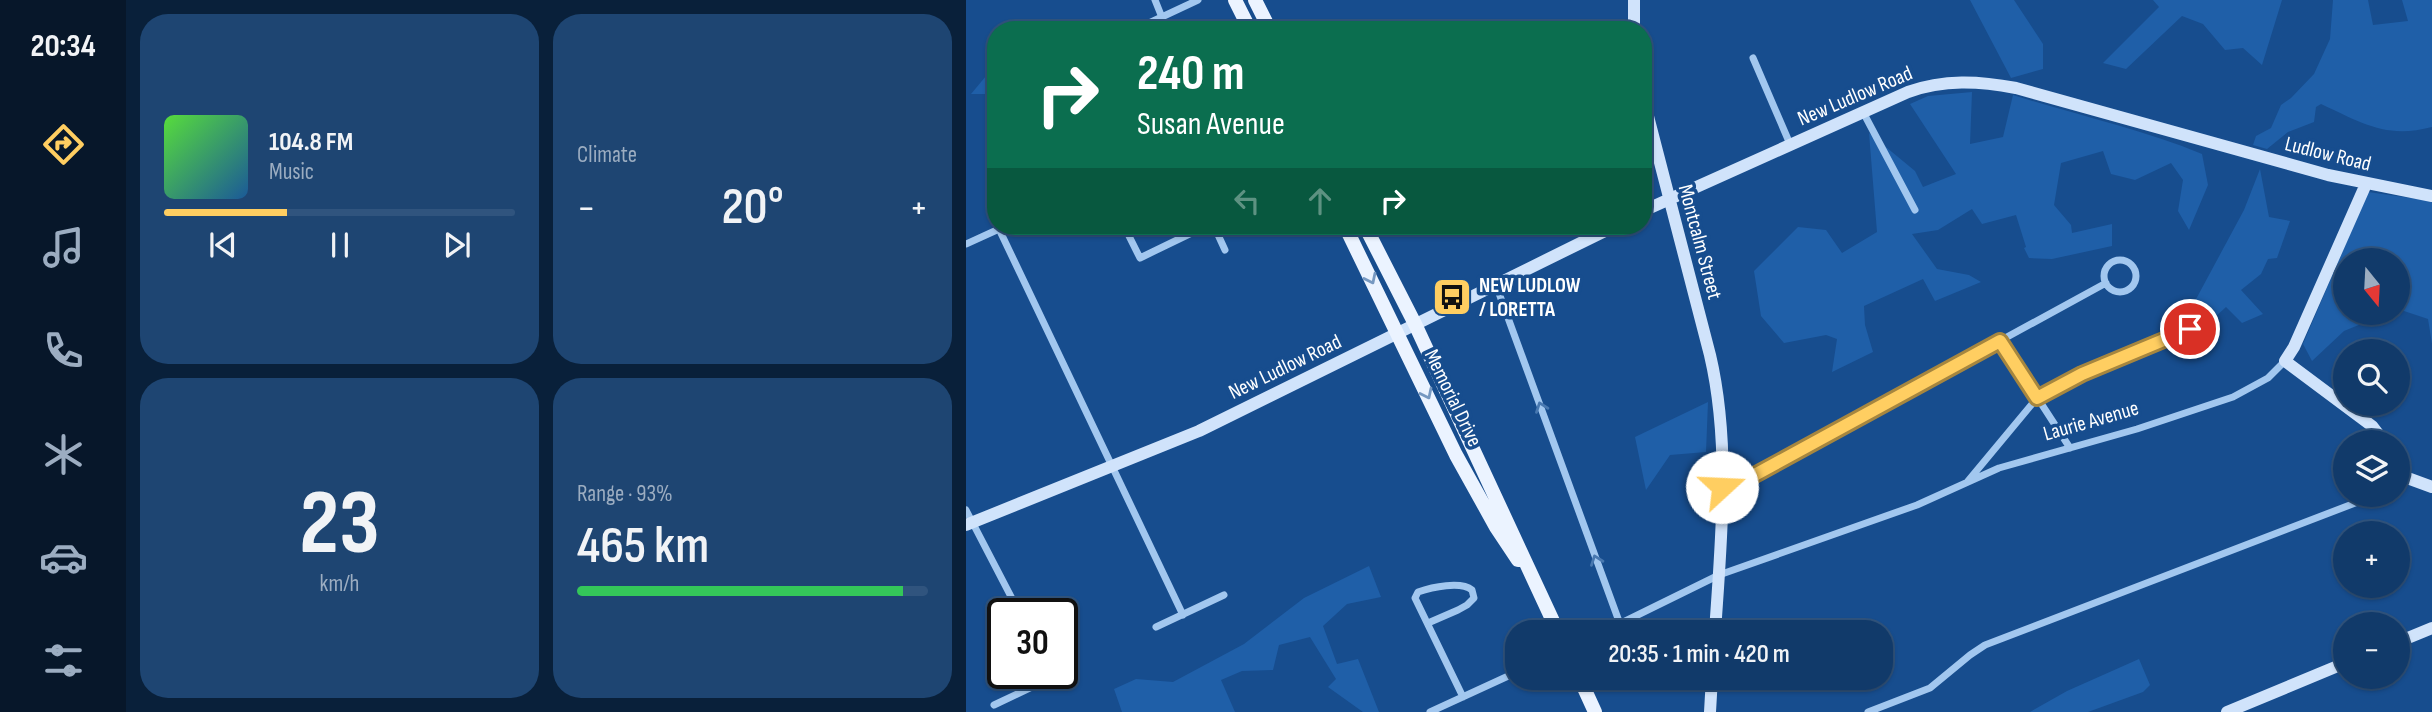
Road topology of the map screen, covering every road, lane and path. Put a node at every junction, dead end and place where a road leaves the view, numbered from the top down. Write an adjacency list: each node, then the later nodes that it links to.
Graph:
1 (1155, 0): 6 (street)
2 (1198, 0): 6 (street)
3 (1236, 0): 8 (main road)
4 (1255, 0): 9 (main road)
5 (1634, 0): 10 (main road)
6 (1161, 15): 7 (street)
7 (1150, 21)
8 (1246, 21)
9 (1266, 21)
10 (1633, 21)
11 (1753, 58): 14 (street)
12 (1863, 112): 14 (main road, New Ludlow Road); 15 (main road, New Ludlow Road); 20 (street)
13 (1652, 134): 18 (main road, Montcalm Street)
14 (1790, 144): 18 (main road, New Ludlow Road)
15 (2215, 144): 16 (main road, Ludlow Road)
16 (2366, 184): 17 (main road, Ludlow Road); 37 (main road, Laurie Avenue)
17 (2432, 196)
18 (1668, 199): 19 (main road, New Ludlow Road); 44 (main road, Montcalm Street)
19 (1652, 207)
20 (1915, 210)
21 (987, 234): 29 (street)
22 (1002, 235): 41 (street)
23 (1128, 235): 24 (street)
24 (1187, 235)
25 (1218, 235): 30 (street)
26 (1350, 235): 35 (main road, Memorial Drive, one-way to 35)
27 (1370, 235): 33 (main road, Memorial Drive)
28 (1597, 235): 32 (main road, New Ludlow Road)
29 (966, 244)
30 (1225, 250)
31 (2106, 283): 31 (street); 36 (street)
32 (1496, 285): 33 (main road, New Ludlow Road); 55 (street, one-way to 32)
33 (1415, 324): 35 (main road, New Ludlow Road); 50 (main road, Memorial Drive)
34 (2190, 329): 38 (street)
35 (1398, 332): 41 (main road, New Ludlow Road); 50 (main road, Memorial Drive, one-way to 50)
36 (2000, 341): 38 (street); 44 (street)
37 (2285, 361): 39 (main road); 40 (street, Laurie Avenue)
38 (2037, 398): 40 (street); 43 (street)
39 (2375, 430)
40 (2070, 448): 43 (street, Laurie Avenue)
41 (1113, 467): 48 (main road, New Ludlow Road); 53 (street)
42 (2410, 480): 45 (main road)
43 (1966, 484): 49 (street, Laurie Avenue)
44 (1722, 487): 49 (main road, Montcalm Street)
45 (2432, 487)
46 (2345, 507): 72 (street)
47 (966, 510): 48 (street)
48 (969, 524): 52 (street)
49 (1719, 575): 56 (street, Laurie Avenue); 57 (main road, Montcalm Street)
50 (1535, 581): 54 (main road, Memorial Drive)
51 (1224, 595): 53 (street)
52 (1011, 598)
53 (1183, 615): 59 (street)
54 (1553, 620)
55 (1619, 620)
56 (1628, 620)
57 (1716, 620)
58 (1428, 623): 58 (street); 67 (street)
59 (1156, 627)
60 (2432, 628): 61 (main road)
61 (2410, 637)
62 (2333, 668): 73 (main road)
63 (1505, 678): 67 (street)
64 (1026, 689): 68 (street)
65 (1585, 690): 70 (main road)
66 (1711, 690): 71 (main road)
67 (1463, 697): 69 (street)
68 (994, 705)
69 (1430, 712)
70 (1595, 712)
71 (1710, 712)
72 (1868, 712)
73 (2227, 712)

